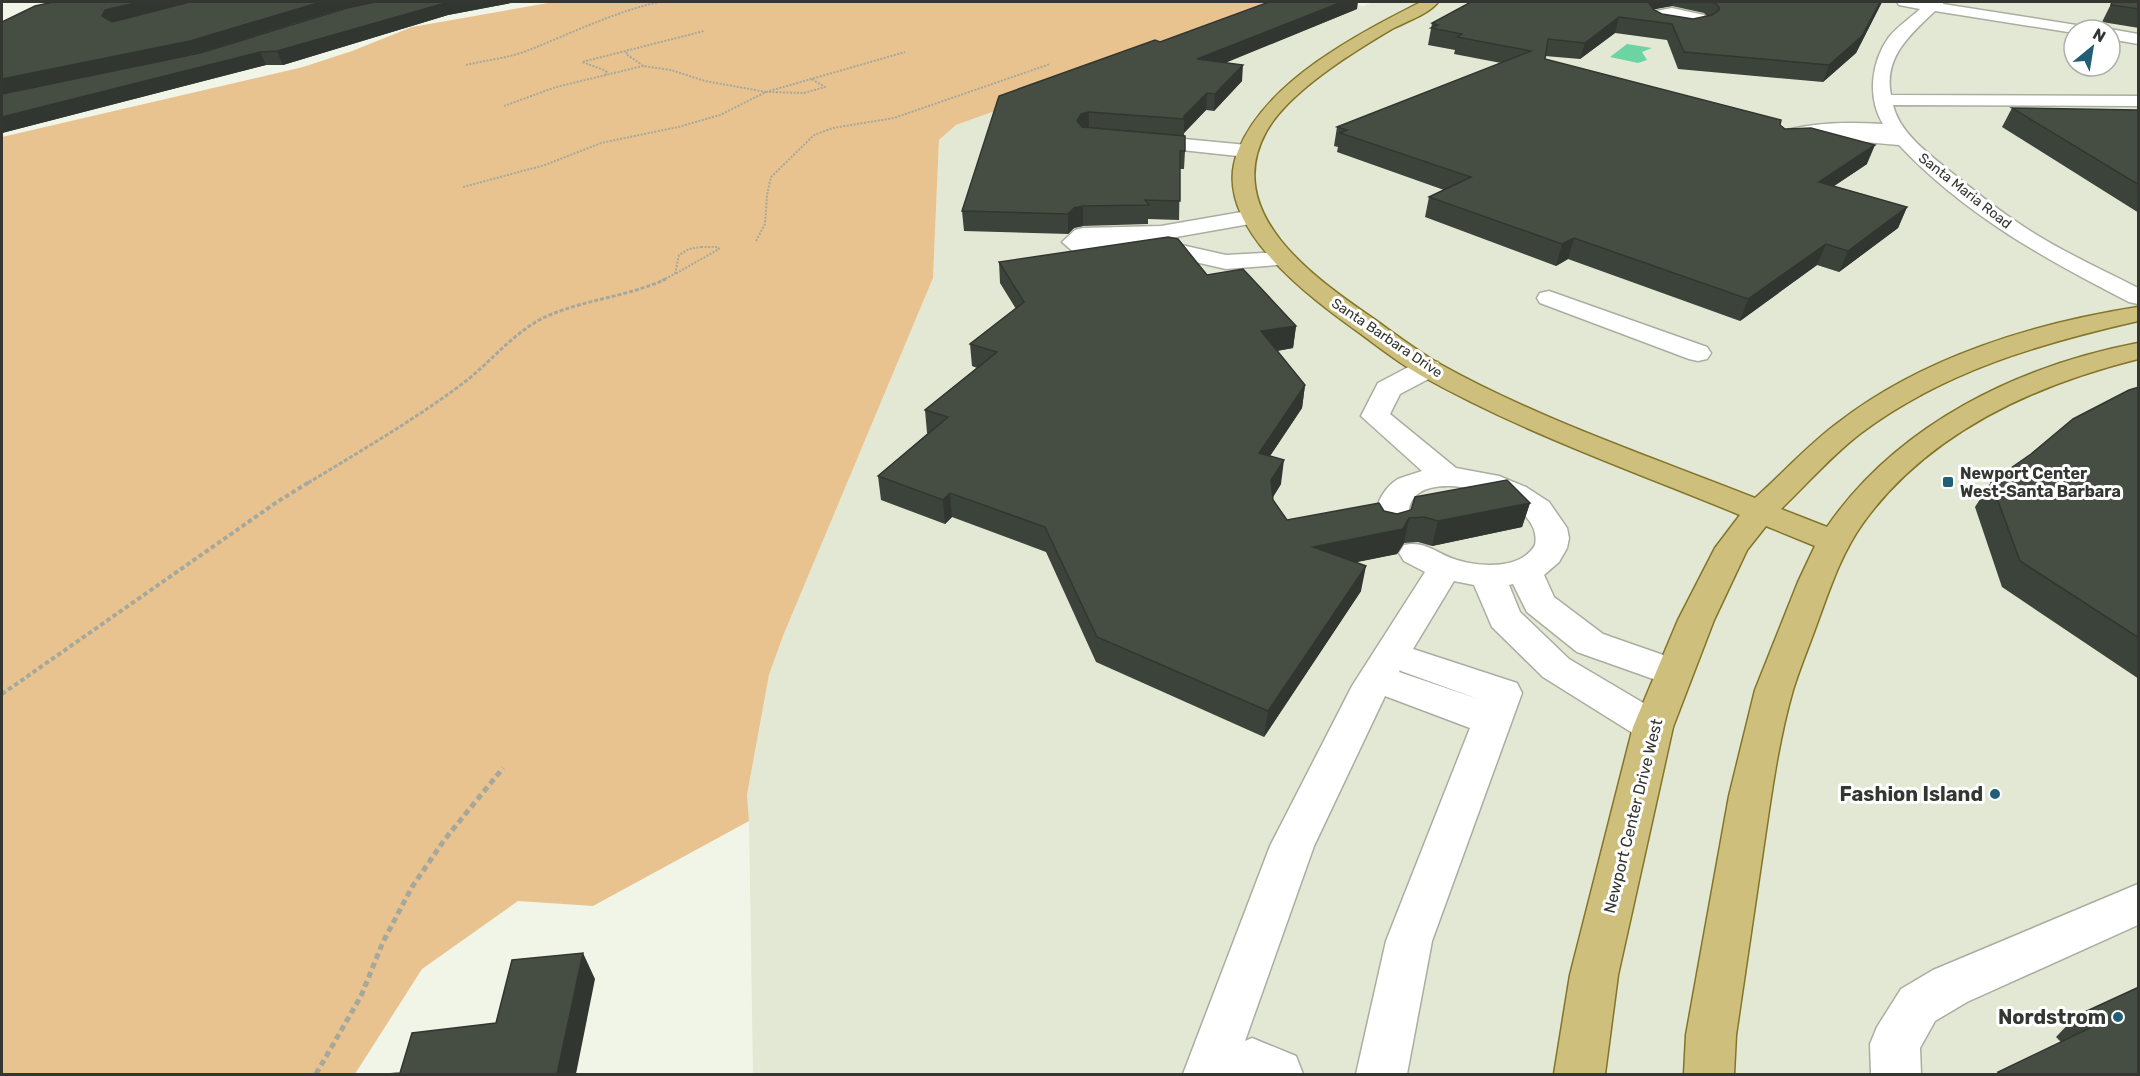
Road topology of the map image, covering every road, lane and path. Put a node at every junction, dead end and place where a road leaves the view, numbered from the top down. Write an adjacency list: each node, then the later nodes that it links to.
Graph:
1 (659, 2): 14 (path)
2 (1431, 2): 23 (main road, Santa Barbara Drive)
3 (1684, 2): 6 (street)
4 (1904, 2): 5 (street)
5 (1935, 4): 7 (street); 19 (street, Santa Maria Road)
6 (1703, 12)
7 (2062, 26)
8 (704, 31): 11 (path)
9 (2122, 36): 10 (street)
10 (2139, 39)
11 (628, 51): 15 (path); 16 (path)
12 (904, 52): 17 (path)
13 (1050, 64): 26 (path)
14 (466, 65)
15 (645, 66): 16 (path); 18 (path)
16 (604, 75): 21 (path)
17 (810, 78): 18 (path); 18 (path)
18 (766, 92): 24 (path)
19 (1883, 100): 20 (street); 29 (street, Santa Maria Road)
20 (2139, 101)
21 (504, 106)
22 (1125, 140): 23 (street)
23 (1247, 151): 25 (main road, Santa Barbara Drive)
24 (463, 187)
25 (1252, 217): 27 (main road, Santa Barbara Drive); 27 (street)
26 (756, 241)
27 (1283, 259): 34 (main road, Santa Barbara Drive)
28 (675, 275): 28 (path); 44 (path)
29 (2139, 297)
30 (1548, 298): 33 (street)
31 (2139, 314): 36 (main road, Newport Center Drive West)
32 (2139, 351): 38 (main road)
33 (1698, 353)
34 (1428, 368): 35 (street); 36 (main road, Santa Barbara Drive)
35 (1447, 477): 37 (street); 39 (street)
36 (1760, 512): 38 (main road, Santa Barbara Drive); 42 (main road, Newport Center Drive West)
37 (1391, 527)
38 (1834, 542): 53 (main road)
39 (1525, 571): 40 (street); 42 (street)
40 (1487, 575): 43 (street); 46 (street)
41 (1414, 662): 45 (street)
42 (1673, 673): 46 (main road, Newport Center Drive West)
43 (1376, 678): 45 (street); 49 (street)
44 (2, 694)
45 (1492, 721): 51 (street)
46 (1653, 727): 52 (main road, Newport Center Drive West)
47 (503, 768): 50 (path)
48 (2139, 904): 54 (street)
49 (1246, 1071)
50 (316, 1074)
51 (1382, 1074)
52 (1579, 1074)
53 (1709, 1074)
54 (1896, 1074)

